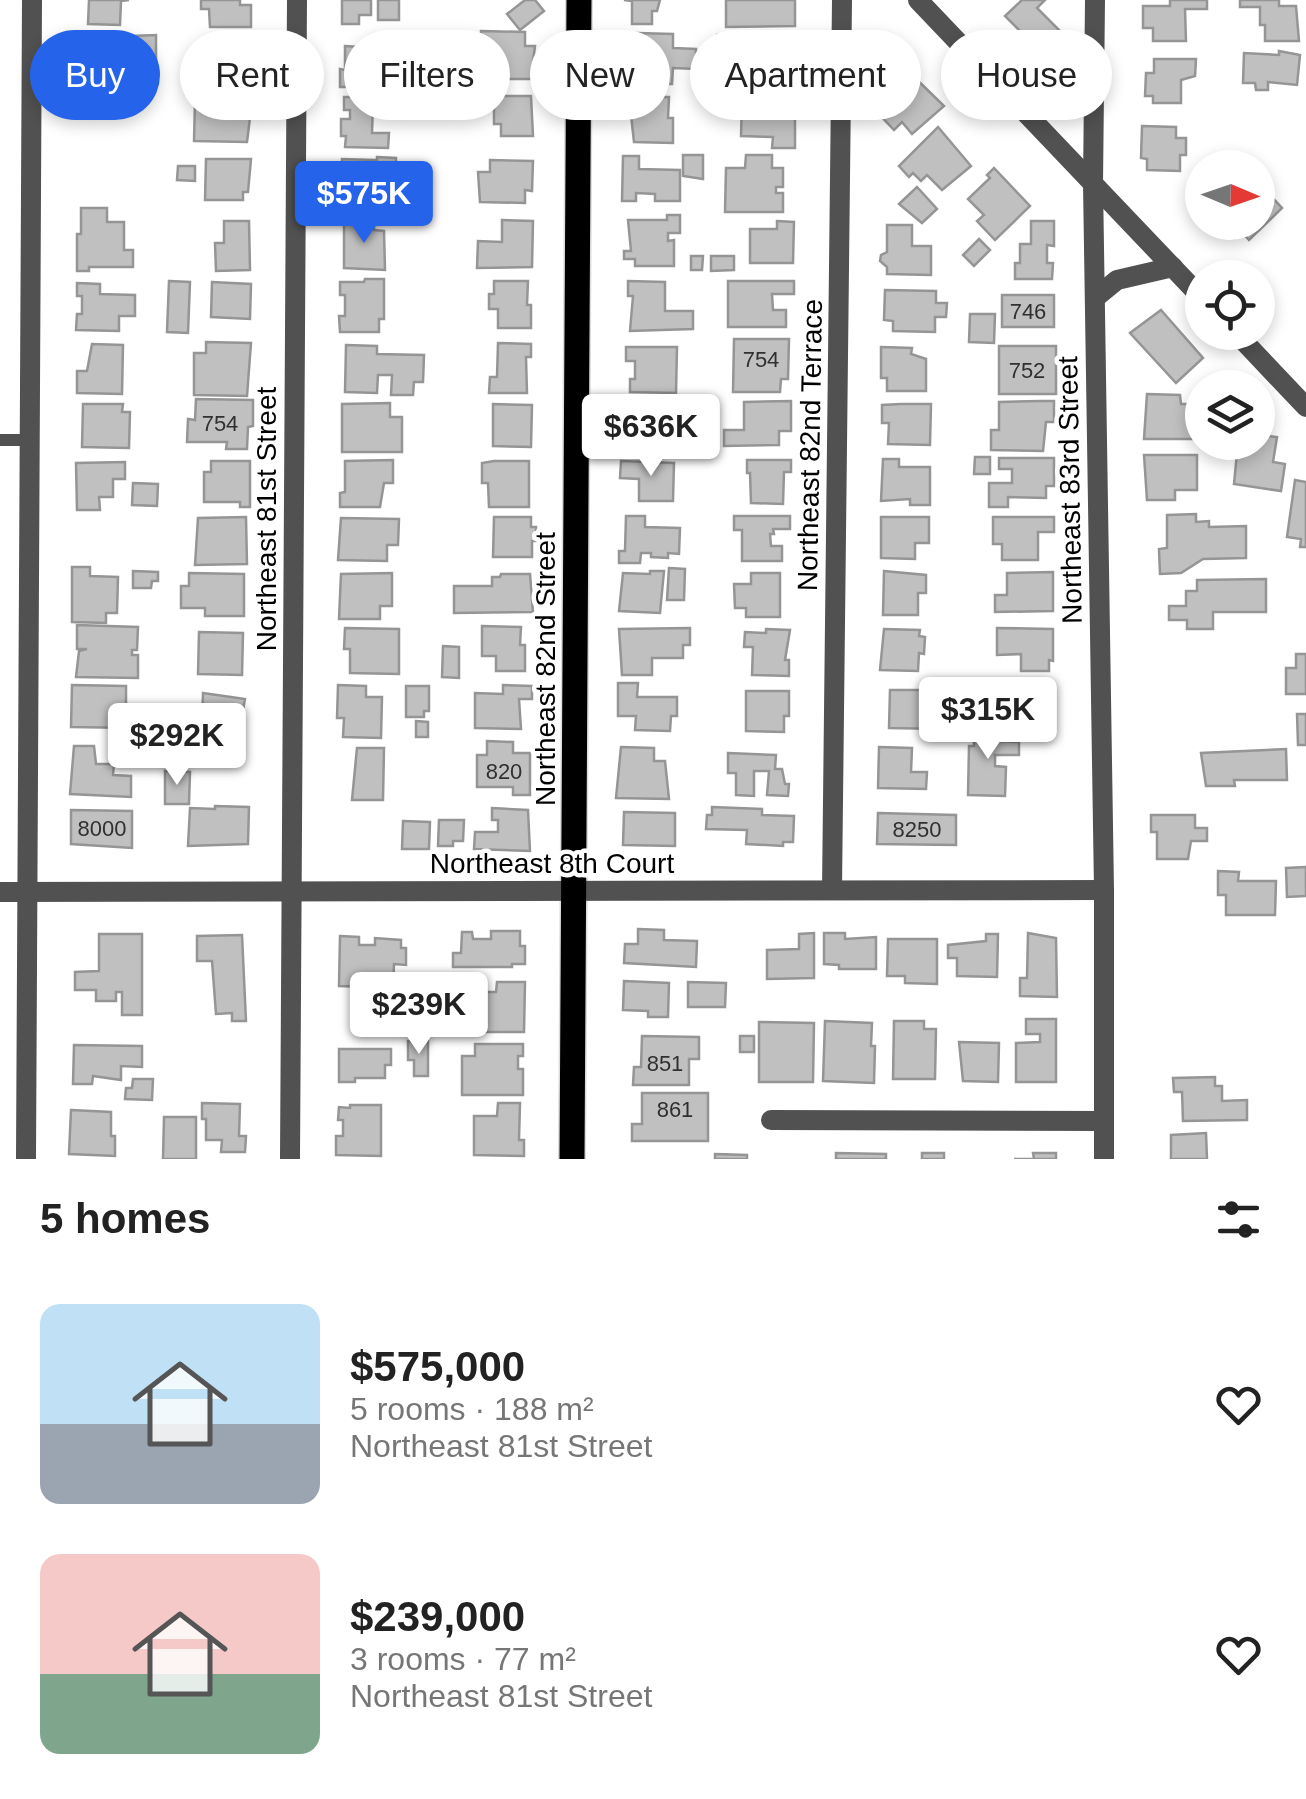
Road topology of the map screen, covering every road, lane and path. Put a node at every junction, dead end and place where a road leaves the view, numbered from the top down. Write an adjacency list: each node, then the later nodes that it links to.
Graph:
1 (32, 0): 14 (street)
2 (297, 0): 15 (street, Northeast 81st Street)
3 (580, 0): 16 (main road, Northeast 82nd Street)
4 (842, 0): 17 (street, Northeast 82nd Terrace)
5 (918, 0): 7 (street)
6 (1094, 0): 7 (street, Northeast 83rd Street)
7 (1093, 183): 8 (street); 10 (street, Northeast 83rd Street)
8 (1173, 267): 9 (street); 10 (street)
9 (1185, 280)
10 (1095, 298): 18 (street, Northeast 83rd Street)
11 (1252, 350): 12 (street)
12 (1306, 407)
13 (0, 440): 14 (lane)
14 (30, 440): 20 (street)
15 (292, 890): 16 (street, Northeast 8th Court); 20 (street, Northeast 8th Court); 24 (street, Northeast 81st Street)
16 (574, 890): 17 (street, Northeast 8th Court); 25 (main road, Northeast 82nd Street)
17 (832, 890): 18 (street, Northeast 8th Court)
18 (1104, 890): 22 (street, Northeast 83rd Street)
19 (0, 892): 20 (street, Northeast 8th Court)
20 (27, 892): 23 (street)
21 (771, 1120): 22 (street)
22 (1102, 1121): 26 (street, Northeast 83rd Street)
23 (26, 1159)
24 (290, 1159)
25 (572, 1159)
26 (1104, 1159)

